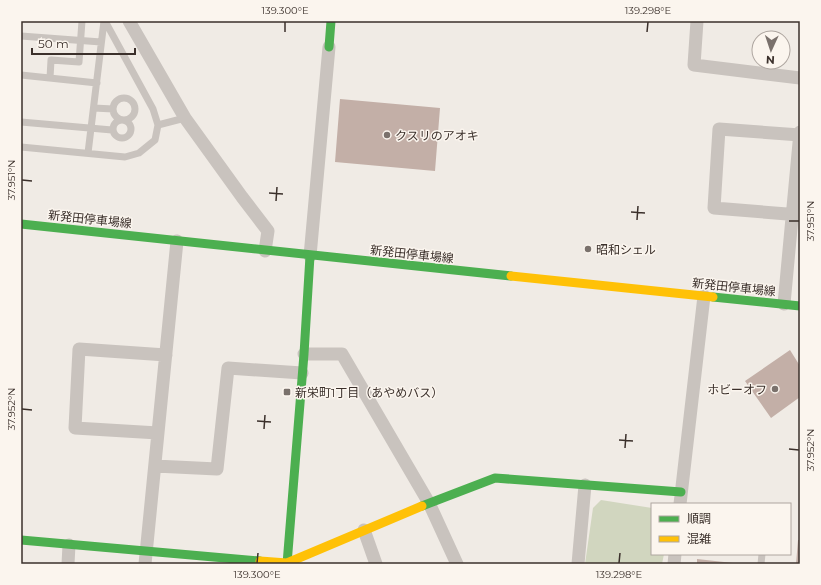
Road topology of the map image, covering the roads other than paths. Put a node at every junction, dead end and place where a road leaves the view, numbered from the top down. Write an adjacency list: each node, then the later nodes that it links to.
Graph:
1 (82, 21): 7 (lane)
2 (104, 21): 8 (lane); 19 (lane)
3 (129, 21): 16 (street)
4 (331, 21): 9 (street)
5 (697, 21): 12 (street)
6 (21, 36): 7 (lane)
7 (81, 40): 8 (lane); 11 (lane)
8 (102, 42): 13 (lane)
9 (329, 47): 29 (street)
10 (21, 75): 11 (lane)
11 (50, 78): 13 (lane)
12 (800, 78)
13 (97, 83): 14 (lane)
14 (94, 108): 15 (lane); 20 (lane)
15 (113, 109): 17 (lane); 17 (lane)
16 (185, 118): 19 (lane); 28 (street)
17 (123, 120): 21 (lane); 21 (lane)
18 (21, 122): 20 (lane)
19 (158, 126): 24 (lane)
20 (91, 129): 21 (lane); 24 (lane)
21 (112, 130)
22 (800, 134): 25 (street); 25 (street)
23 (21, 147): 24 (lane)
24 (88, 153)
25 (796, 215): 31 (street)
26 (21, 224): 27 (street, 新発田停車場線)
27 (177, 241): 28 (street, 新発田停車場線); 34 (street)
28 (265, 251): 29 (street, 新発田停車場線)
29 (310, 256): 30 (street, 新発田停車場線); 33 (street)
30 (704, 296): 31 (street, 新発田停車場線); 39 (street)
31 (784, 304): 32 (street, 新発田停車場線)
32 (800, 306)
33 (304, 354): 35 (street); 40 (street)
34 (166, 355): 36 (street); 36 (street)
35 (302, 373): 37 (street); 47 (street)
36 (158, 433): 37 (street)
37 (155, 466): 44 (street)
38 (585, 485): 39 (street); 40 (street); 50 (street)
39 (681, 498)
40 (429, 503): 41 (street); 49 (street)
41 (364, 530): 47 (street); 48 (street)
42 (21, 540): 43 (street)
43 (69, 545): 44 (street); 46 (street)
44 (146, 558): 45 (street)
45 (220, 561): 47 (street)
46 (68, 564)
47 (287, 564)
48 (376, 564)
49 (457, 564)
50 (578, 564)

